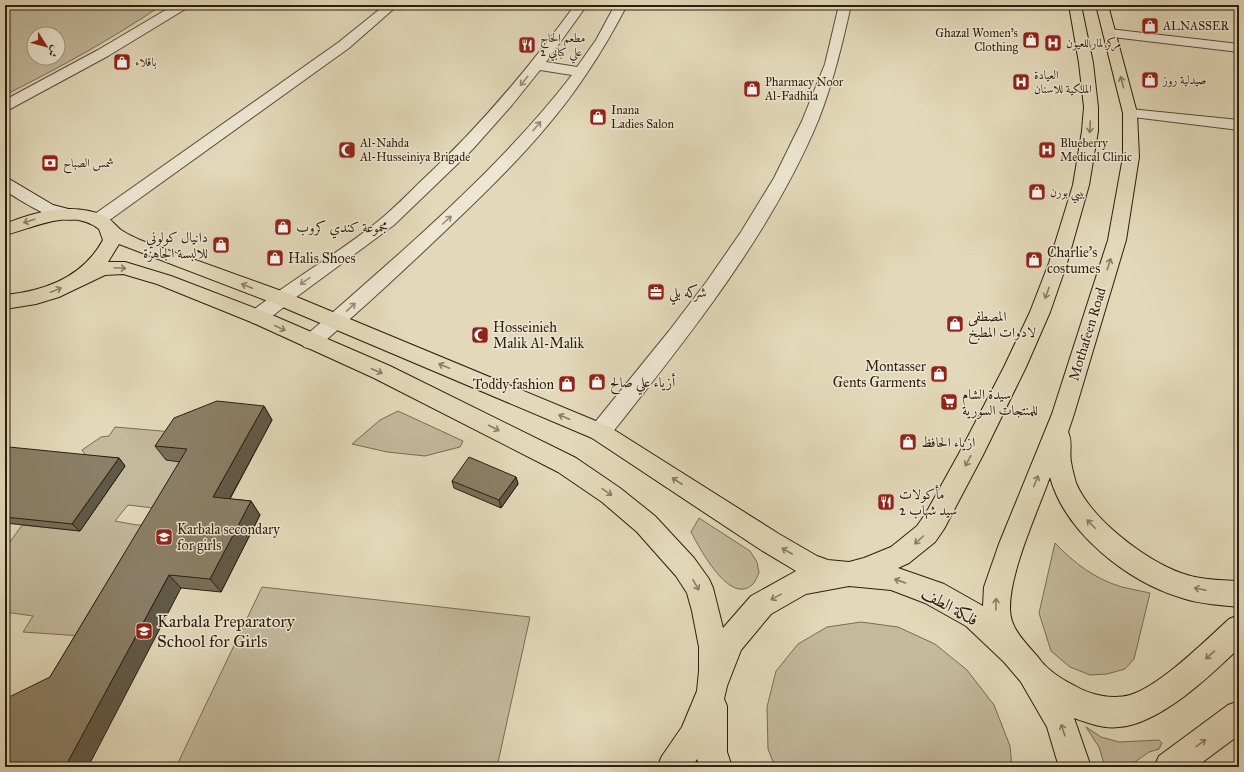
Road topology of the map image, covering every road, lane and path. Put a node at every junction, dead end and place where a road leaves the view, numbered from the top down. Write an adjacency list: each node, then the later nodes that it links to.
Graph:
1 (183, 5): 12 (street)
2 (392, 5): 17 (street)
3 (580, 5): 10 (street)
4 (621, 5): 11 (street)
5 (845, 5): 28 (street)
6 (1075, 5): 29 (main road, one-way to 29)
7 (1102, 5): 8 (main road, Mothafeen Road)
8 (1109, 33): 9 (street); 13 (main road, Mothafeen Road, one-way to 8)
9 (1239, 48)
10 (537, 65): 11 (street); 21 (street, one-way to 21)
11 (581, 72): 25 (street, one-way to 11)
12 (5, 106)
13 (1130, 113): 14 (street); 27 (main road, Mothafeen Road, one-way to 13)
14 (1239, 125)
15 (5, 184): 16 (street)
16 (70, 215): 17 (main road); 18 (main road, one-way to 18)
17 (102, 223): 19 (main road); 21 (main road, one-way to 17)
18 (5, 230)
19 (82, 276): 20 (main road, one-way to 19); 24 (main road, one-way to 24)
20 (33, 298): 22 (main road); 23 (main road)
21 (280, 298): 24 (street); 25 (main road)
22 (5, 302)
23 (5, 316)
24 (258, 317): 26 (main road, one-way to 26)
25 (335, 322): 26 (street); 28 (main road, one-way to 25)
26 (311, 342): 33 (main road, one-way to 33)
27 (1063, 414): 30 (main road, one-way to 27); 32 (main road, Mothafeen Road, one-way to 27)
28 (600, 432): 29 (main road, one-way to 28)
29 (848, 574): 32 (main road, فلكة الطف, one-way to 29); 33 (main road, فلكة الطف, one-way to 33)
30 (1239, 594)
31 (1239, 629): 32 (main road, one-way to 32)
32 (1023, 662): 37 (main road, فلكة الطف, one-way to 32)
33 (712, 691): 35 (main road); 36 (main road, فلكة الطف)
34 (1239, 716): 38 (main road, one-way to 34)
35 (673, 767)
36 (716, 767)
37 (1075, 767)
38 (1170, 767)

